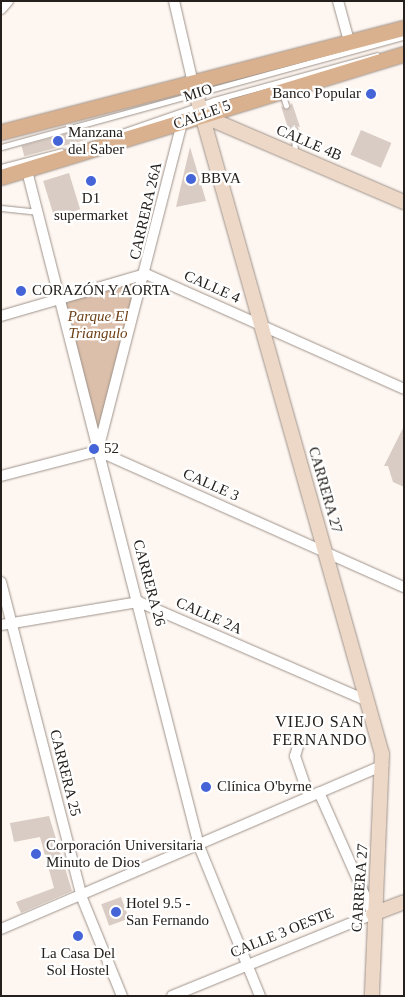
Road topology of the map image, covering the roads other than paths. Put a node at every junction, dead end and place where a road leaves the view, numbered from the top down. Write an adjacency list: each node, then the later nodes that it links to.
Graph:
1 (8, 1): 4 (street)
2 (174, 1): 11 (street, CARRERA 27)
3 (338, 1): 7 (street)
4 (1, 9)
5 (404, 28): 7 (main road, CALLE 5)
6 (404, 37): 11 (lane, MIO)
7 (350, 45): 11 (main road, CALLE 5)
8 (404, 47): 11 (lane, MIO)
9 (404, 54): 10 (main road, CALLE 5)
10 (281, 90): 11 (main road, CALLE 5); 12 (lane)
11 (197, 99): 13 (main road, CALLE 5); 15 (main road, CALLE 5); 16 (lane, MIO); 17 (street, CALLE 4B); 18 (lane, MIO); 27 (street, CARRERA 27)
12 (286, 104)
13 (182, 122): 19 (main road, CALLE 5); 24 (street, CARRERA 26A)
14 (294, 129): 17 (lane)
15 (1, 132)
16 (1, 147)
17 (295, 155): 21 (street, CALLE 4B)
18 (1, 167)
19 (28, 171): 20 (main road, CALLE 5); 23 (street, CARRERA 26)
20 (1, 178)
21 (404, 202)
22 (1, 208): 23 (lane)
23 (37, 212): 25 (street, CARRERA 26)
24 (146, 274): 25 (street); 27 (street, CALLE 4); 29 (street, CARRERA 26A)
25 (58, 303): 26 (street); 29 (street, CARRERA 26)
26 (1, 316)
27 (262, 326): 28 (street, CALLE 4); 31 (street, CARRERA 27)
28 (404, 389)
29 (98, 451): 30 (street); 31 (street, CALLE 3); 34 (street, CARRERA 26)
30 (1, 476)
31 (325, 552): 33 (street, CALLE 3); 36 (street, CARRERA 27)
32 (1, 582): 35 (street, CARRERA 25)
33 (404, 587)
34 (139, 602): 35 (street); 36 (street, CALLE 2A); 40 (street, CARRERA 26)
35 (6, 624): 41 (street, CARRERA 25)
36 (368, 701): 38 (street, CARRERA 27)
37 (299, 743): 39 (street)
38 (383, 765): 39 (street); 43 (street, CARRERA 27)
39 (314, 794): 40 (street); 43 (street)
40 (198, 846): 41 (street); 45 (street, CARRERA 26)
41 (82, 898): 44 (street); 46 (street, CARRERA 25)
42 (404, 902): 43 (street, CALLE 3 OESTE)
43 (373, 914): 45 (street, CALLE 3 OESTE); 49 (street, CARRERA 27)
44 (1, 929)
45 (247, 963): 47 (street, CALLE 3 OESTE); 48 (street, CARRERA 26)
46 (122, 996)
47 (172, 996)
48 (260, 996)
49 (372, 996)

